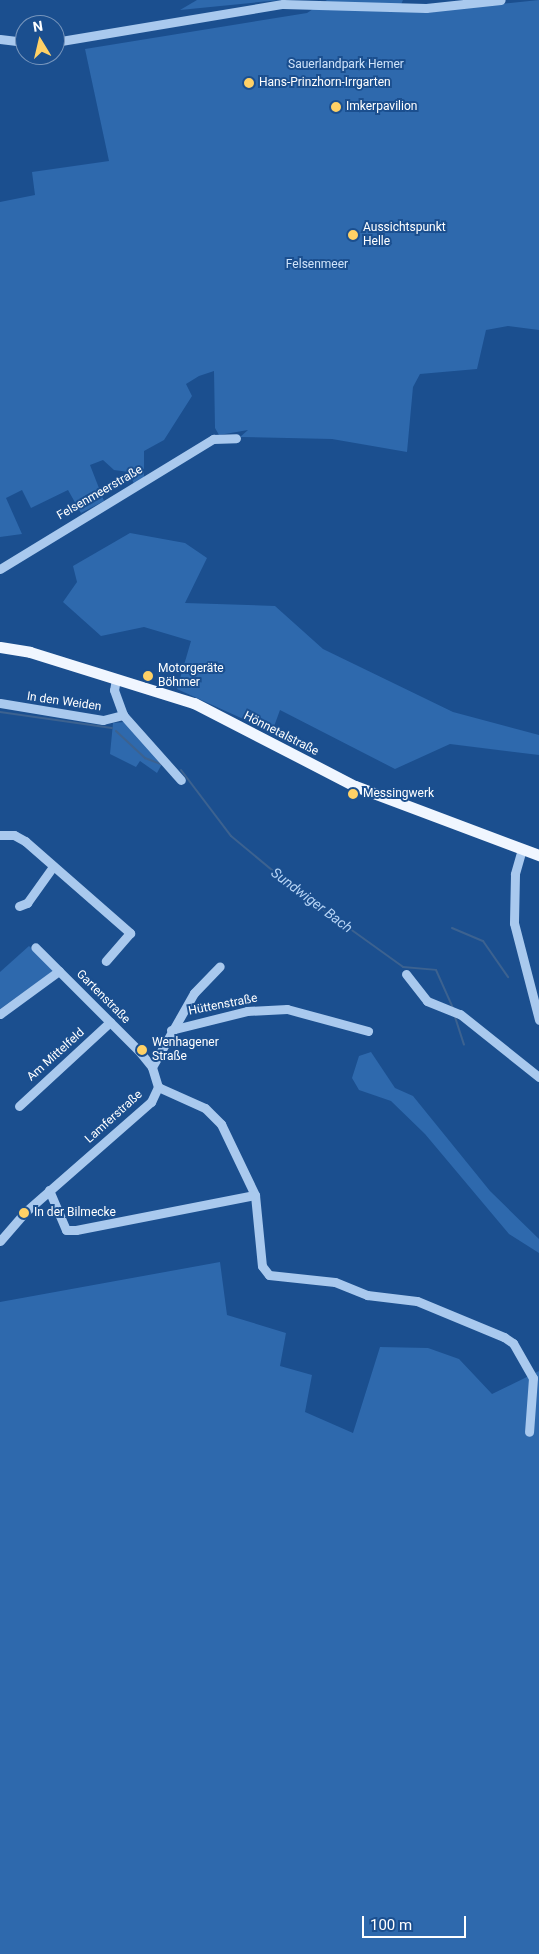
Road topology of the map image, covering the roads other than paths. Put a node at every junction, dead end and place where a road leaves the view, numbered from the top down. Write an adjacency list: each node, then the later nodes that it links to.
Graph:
1 (501, 0): 3 (street)
2 (0, 39): 4 (street)
3 (65, 40)
4 (15, 41)
5 (236, 438): 6 (street, Felsenmeerstraße)
6 (0, 569)
7 (2, 647): 8 (main road, Hönnetalstraße)
8 (116, 679): 10 (street, In den Weiden); 13 (main road, Hönnetalstraße)
9 (0, 703): 10 (street, In den Weiden)
10 (123, 715): 11 (street, In den Weiden)
11 (181, 780)
12 (0, 835): 15 (street)
13 (522, 849): 14 (main road, Hönnetalstraße); 22 (street)
14 (539, 855)
15 (52, 868): 16 (street); 18 (street)
16 (19, 906)
17 (35, 947): 20 (street, Gartenstraße)
18 (106, 961)
19 (220, 966): 26 (street)
20 (59, 971): 23 (street); 25 (street, Gartenstraße)
21 (406, 974): 29 (street)
22 (536, 1000): 24 (street)
23 (0, 1014)
24 (539, 1020)
25 (110, 1022): 28 (street, Gartenstraße); 31 (street, Am Mittelfeld)
26 (171, 1030): 27 (street, Hüttenstraße); 28 (street)
27 (368, 1031)
28 (152, 1067): 30 (street, Lamferstraße)
29 (539, 1077)
30 (158, 1087): 32 (street, Lamferstraße); 33 (street)
31 (18, 1106)
32 (49, 1190): 33 (street); 34 (street, Lamferstraße)
33 (255, 1195): 35 (street)
34 (0, 1241)
35 (529, 1432)

